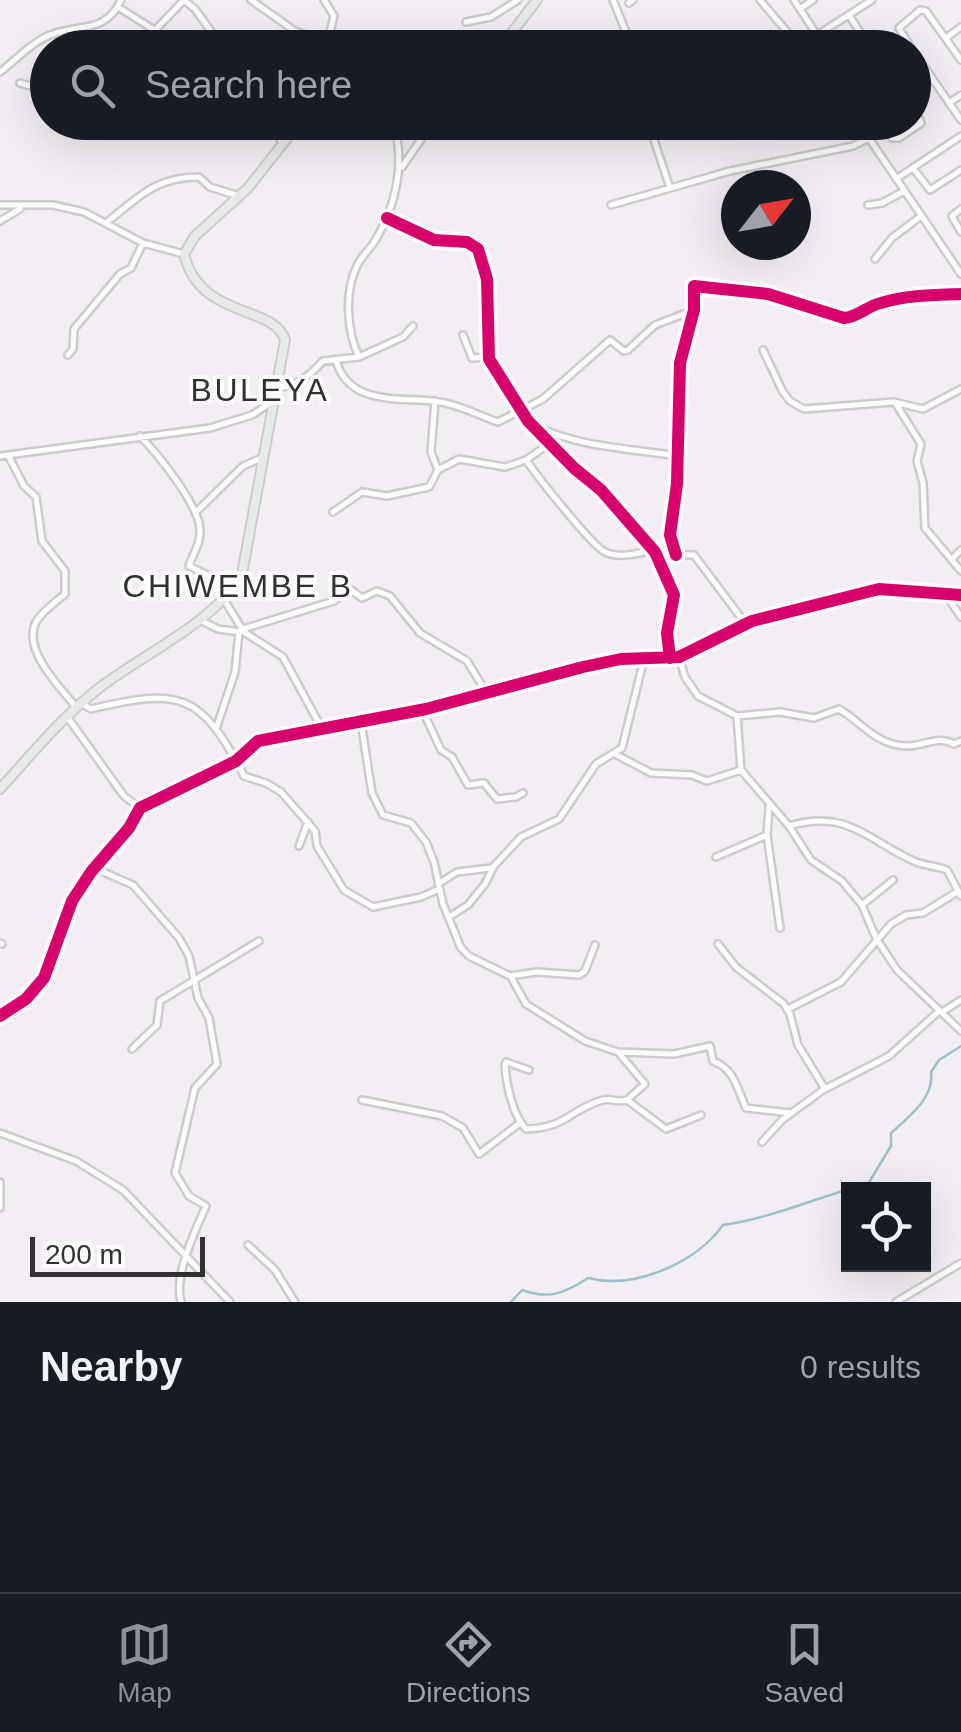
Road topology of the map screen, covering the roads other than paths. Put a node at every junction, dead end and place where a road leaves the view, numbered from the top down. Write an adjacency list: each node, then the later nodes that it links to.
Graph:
1 (251, 0): 19 (street)
2 (324, 0): 20 (street)
3 (518, 0): 13 (street)
4 (537, 0): 21 (main road)
5 (613, 0): 22 (street)
6 (760, 0): 23 (street)
7 (794, 0): 11 (street)
8 (813, 0): 11 (street)
9 (872, 0): 12 (street)
10 (120, 4): 15 (street); 16 (street)
11 (800, 9): 24 (street)
12 (848, 15): 25 (street); 26 (street)
13 (466, 22)
14 (961, 27): 28 (street)
15 (75, 30)
16 (155, 30)
17 (157, 30): 18 (street)
18 (209, 30)
19 (293, 30)
20 (331, 30)
21 (514, 30)
22 (625, 30)
23 (786, 30)
24 (814, 30)
25 (825, 30)
26 (858, 30)
27 (900, 30): 28 (street)
28 (946, 38): 30 (street)
29 (30, 48): 31 (street)
30 (961, 60)
31 (0, 72)
32 (931, 82): 36 (street)
33 (20, 83): 34 (street)
34 (30, 86)
35 (961, 96): 36 (street)
36 (949, 104): 37 (street)
37 (961, 120)
38 (961, 136): 45 (street)
39 (398, 140): 46 (street)
40 (421, 140): 46 (street)
41 (654, 140): 49 (street)
42 (865, 140): 49 (street)
43 (870, 140): 48 (street)
44 (283, 142): 51 (main road)
45 (913, 168): 47 (street); 48 (street)
46 (400, 170): 58 (street)
47 (961, 170)
48 (896, 179): 50 (street)
49 (670, 188): 53 (street)
50 (904, 191): 54 (street); 57 (street)
51 (240, 196): 60 (street); 63 (main road)
52 (0, 204): 55 (street)
53 (611, 204)
54 (868, 205)
55 (23, 207): 59 (street); 60 (street)
56 (961, 209): 61 (street)
57 (922, 216): 65 (street); 66 (street)
58 (387, 218): 74 (street); 75 (street)
59 (0, 220)
60 (107, 222): 62 (street)
61 (961, 232)
62 (143, 243): 63 (street); 73 (street)
63 (184, 254): 77 (main road)
64 (959, 256): 66 (street)
65 (875, 259)
66 (953, 262): 67 (street)
67 (961, 274)
68 (961, 294): 69 (street)
69 (694, 310): 82 (street); 88 (street)
70 (413, 326): 74 (street)
71 (464, 335): 75 (street)
72 (763, 350): 81 (street)
73 (68, 355)
74 (359, 357): 76 (street)
75 (489, 357): 82 (street)
76 (336, 360): 77 (street); 80 (street)
77 (276, 388): 79 (main road)
78 (961, 388): 81 (street)
79 (275, 400): 84 (street); 87 (main road)
80 (435, 401): 82 (street); 90 (street)
81 (894, 402): 96 (street)
82 (519, 410): 83 (street)
83 (528, 421): 85 (street); 88 (street)
84 (140, 436): 86 (street); 91 (street)
85 (549, 444): 89 (street); 94 (street)
86 (4, 455): 110 (street)
87 (265, 456): 91 (street); 98 (main road)
88 (678, 456): 95 (street)
89 (526, 460): 90 (street); 94 (street)
90 (438, 470): 92 (street)
91 (196, 512): 98 (street)
92 (334, 512)
93 (961, 550): 96 (street)
94 (654, 551): 95 (street); 107 (street)
95 (676, 555): 104 (street)
96 (952, 559): 97 (street)
97 (961, 570)
98 (234, 588): 101 (main road)
99 (944, 593): 100 (street); 102 (street); 104 (street)
100 (961, 594)
101 (223, 598): 103 (main road); 105 (street)
102 (961, 617)
103 (198, 619): 105 (street); 110 (main road)
104 (745, 623): 106 (street)
105 (242, 631): 109 (street); 115 (street); 116 (street)
106 (679, 657): 107 (street); 112 (street)
107 (670, 658): 108 (street)
108 (644, 660): 109 (street); 118 (street)
109 (486, 692): 111 (street)
110 (79, 705): 113 (main road); 116 (street)
111 (422, 709): 114 (street); 122 (street)
112 (737, 716): 117 (street); 120 (street)
113 (68, 718): 121 (main road); 124 (street)
114 (361, 722): 115 (street); 133 (street)
115 (322, 727): 119 (street)
116 (216, 729): 119 (street)
117 (961, 741)
118 (615, 754): 120 (street); 131 (street)
119 (236, 761): 124 (street); 125 (street)
120 (741, 770): 123 (street)
121 (0, 789)
122 (523, 792)
123 (769, 806): 126 (street); 127 (street)
124 (140, 808): 130 (street)
125 (308, 822): 128 (street); 133 (street)
126 (789, 826): 134 (street); 135 (street)
127 (767, 835): 129 (street); 137 (street)
128 (299, 846)
129 (716, 857)
130 (94, 868): 143 (street); 147 (street)
131 (492, 868): 133 (street); 136 (street)
132 (892, 880): 135 (street)
133 (439, 886): 136 (street)
134 (959, 894): 138 (street)
135 (862, 904): 138 (street)
136 (449, 916): 142 (street)
137 (780, 928)
138 (876, 938): 145 (street); 146 (street)
139 (259, 941): 143 (street)
140 (718, 944): 145 (street)
141 (595, 945): 142 (street)
142 (510, 976): 150 (street)
143 (194, 982): 149 (street); 163 (street)
144 (961, 1000): 146 (street)
145 (788, 1009): 152 (street)
146 (940, 1012): 148 (street); 152 (street)
147 (0, 1016)
148 (961, 1031)
149 (132, 1049)
150 (618, 1052): 154 (street); 155 (street)
151 (529, 1070): 157 (street)
152 (825, 1089): 155 (street)
153 (362, 1100): 157 (street)
154 (627, 1100): 156 (street); 157 (street)
155 (791, 1113): 159 (street)
156 (701, 1115)
157 (520, 1123)
158 (0, 1133): 163 (street)
159 (762, 1142)
160 (0, 1182): 161 (street)
161 (0, 1208)
162 (248, 1245): 167 (street)
163 (188, 1258): 165 (street); 166 (street)
164 (961, 1264): 168 (street)
165 (181, 1301)
166 (230, 1302)
167 (295, 1302)
168 (896, 1302)

